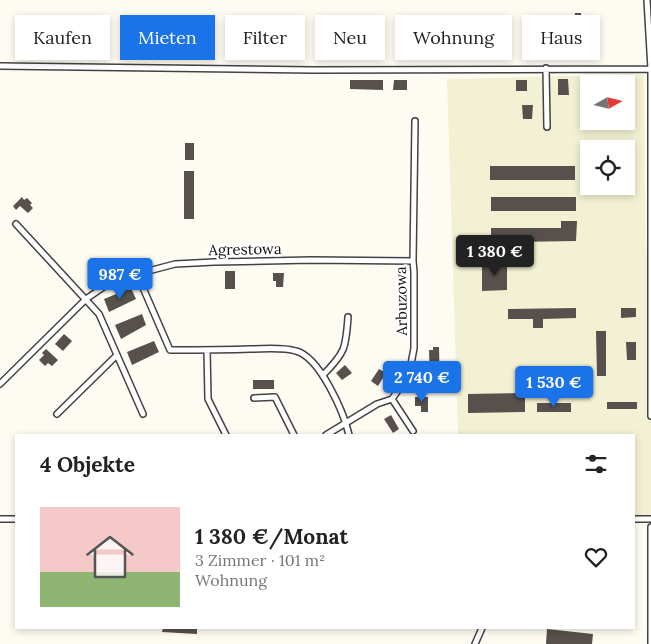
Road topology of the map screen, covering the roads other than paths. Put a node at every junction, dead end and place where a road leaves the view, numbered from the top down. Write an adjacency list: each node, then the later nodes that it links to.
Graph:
1 (647, 0): 4 (street)
2 (0, 66): 3 (street)
3 (546, 68): 4 (street); 6 (street)
4 (651, 69): 20 (street)
5 (415, 122): 8 (street, Arbuzowa)
6 (547, 126)
7 (16, 224): 10 (street)
8 (413, 261): 9 (street, Agrestowa); 17 (street, Arbuzowa)
9 (136, 274): 10 (street, Agrestowa); 12 (street)
10 (86, 299): 13 (street); 15 (street, Agrestowa)
11 (348, 317): 14 (street)
12 (206, 350): 14 (street); 23 (street)
13 (116, 356): 18 (street); 19 (street)
14 (323, 375): 21 (street)
15 (0, 384)
16 (254, 398): 24 (street)
17 (392, 399): 21 (street, Arbuzowa); 22 (street)
18 (57, 414)
19 (143, 414)
20 (651, 416)
21 (347, 423): 25 (street, Arbuzowa); 26 (street)
22 (413, 430)
23 (226, 434)
24 (294, 434)
25 (328, 434)
26 (349, 434)
27 (0, 519): 28 (street)
28 (15, 519)
29 (635, 519): 30 (street)
30 (651, 520)
31 (651, 527): 34 (street)
32 (482, 629): 33 (street)
33 (475, 644)
34 (651, 644)

